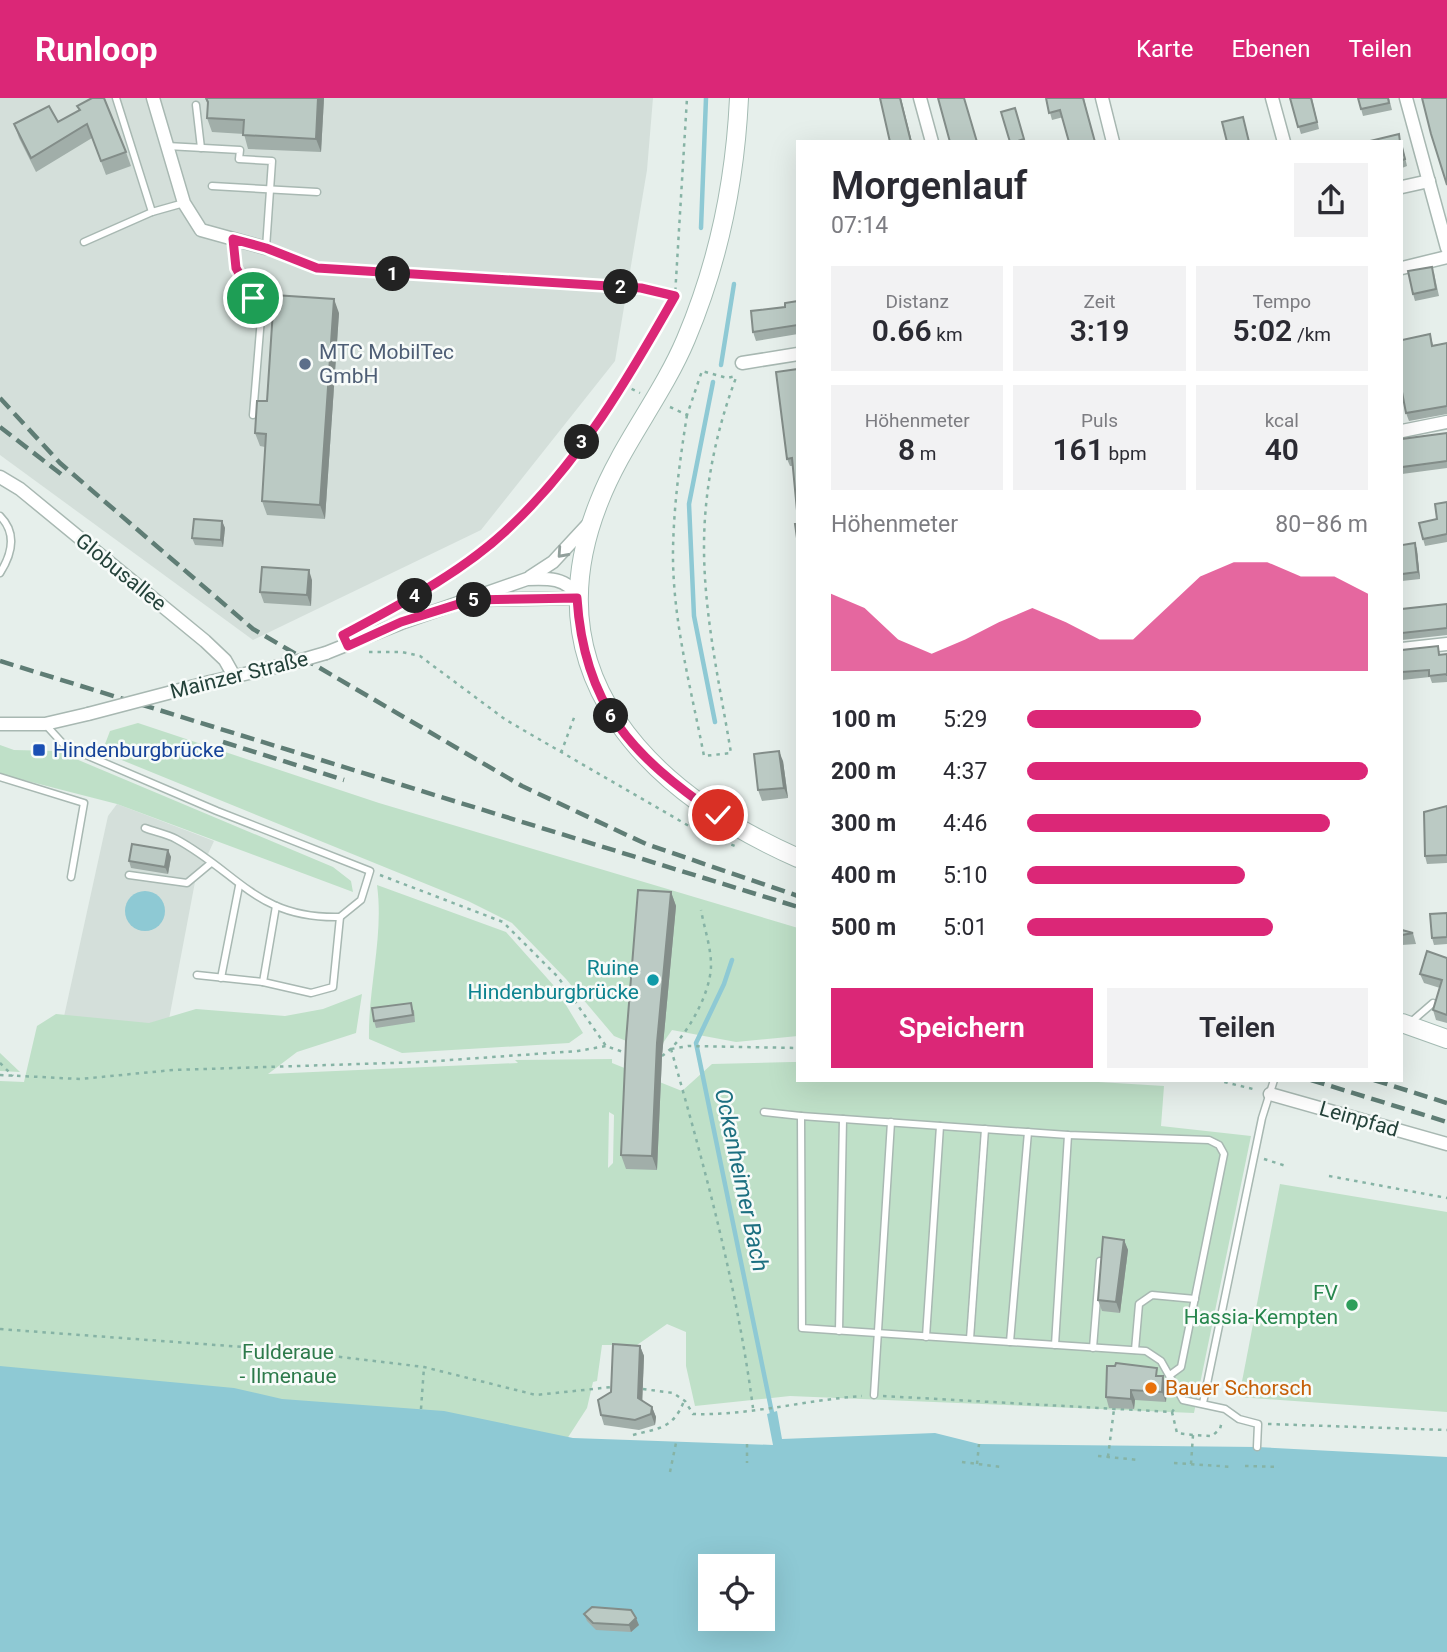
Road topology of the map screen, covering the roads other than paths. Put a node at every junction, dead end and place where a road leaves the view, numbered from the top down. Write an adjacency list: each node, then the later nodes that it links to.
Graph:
1 (116, 98): 20 (lane)
2 (153, 98): 12 (street)
3 (739, 98): 34 (main road)
4 (920, 98): 9 (street)
5 (1102, 98): 10 (street)
6 (1272, 98): 11 (street)
7 (1406, 98): 14 (street)
8 (196, 105): 13 (lane)
9 (931, 140)
10 (1112, 140)
11 (1283, 140)
12 (167, 146): 13 (lane); 19 (street)
13 (201, 148): 17 (lane)
14 (1429, 181): 16 (street); 24 (street)
15 (212, 186): 17 (lane)
16 (1403, 187)
17 (270, 189): 18 (lane); 23 (lane)
18 (317, 192)
19 (184, 203): 20 (lane); 21 (street)
20 (152, 212): 22 (lane)
21 (233, 239): 23 (street); 29 (lane)
22 (84, 242)
23 (266, 248)
24 (1447, 248)
25 (1447, 257): 26 (street)
26 (1403, 268)
27 (796, 355): 28 (street)
28 (739, 369)
29 (253, 415)
30 (1447, 422): 31 (street)
31 (1403, 431)
32 (0, 477): 41 (street, Globusallee)
33 (0, 516): 35 (lane)
34 (592, 521): 36 (street, one-way to 36); 37 (main road)
35 (0, 573)
36 (527, 579): 37 (street, Mainzer Straße); 38 (street, Mainzer Straße)
37 (577, 598): 38 (street, Mainzer Straße); 46 (main road)
38 (471, 600): 41 (street, Mainzer Straße, bridge)
39 (1447, 644): 40 (street)
40 (1403, 649)
41 (234, 676): 43 (street, Mainzer Straße, bridge)
42 (0, 724): 43 (street, Mainzer Straße)
43 (45, 724): 52 (lane)
44 (0, 776): 49 (lane)
45 (145, 828): 47 (lane)
46 (796, 857)
47 (211, 863): 48 (lane); 50 (lane)
48 (129, 875)
49 (71, 877)
50 (239, 886): 51 (lane); 54 (lane)
51 (276, 906): 52 (lane); 55 (lane)
52 (340, 917): 55 (lane)
53 (197, 975): 54 (lane)
54 (221, 978): 55 (lane)
55 (263, 982)
56 (1433, 1003): 57 (lane)
57 (1404, 1024): 58 (main road)
58 (1447, 1039)
59 (1273, 1082): 60 (lane)
60 (1270, 1094): 69 (street, Leinpfad); 82 (lane)
61 (764, 1112): 62 (lane)
62 (801, 1116): 63 (lane); 72 (lane)
63 (843, 1119): 64 (lane); 72 (lane)
64 (891, 1122): 65 (lane); 73 (lane)
65 (940, 1126): 66 (lane); 74 (lane)
66 (985, 1129): 67 (lane); 75 (lane)
67 (1028, 1132): 68 (lane); 76 (lane)
68 (1068, 1135): 71 (lane); 77 (lane)
69 (1447, 1144)
70 (1100, 1261): 78 (lane)
71 (1195, 1299): 79 (lane); 80 (lane)
72 (839, 1331): 73 (lane)
73 (880, 1334): 74 (lane); 81 (lane)
74 (926, 1337): 75 (lane)
75 (970, 1339): 76 (lane)
76 (1010, 1342): 77 (lane)
77 (1055, 1345): 78 (lane)
78 (1093, 1348): 79 (lane)
79 (1135, 1350): 80 (lane)
80 (1170, 1375): 82 (lane)
81 (874, 1395)
82 (1203, 1403): 83 (lane)
83 (1257, 1447)

